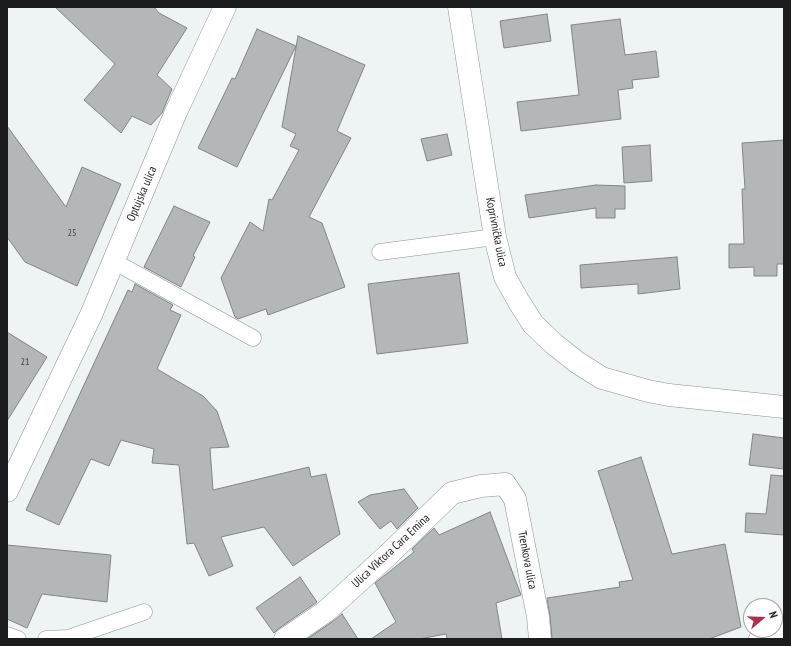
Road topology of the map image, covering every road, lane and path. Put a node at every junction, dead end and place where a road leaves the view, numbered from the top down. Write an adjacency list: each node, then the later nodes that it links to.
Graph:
1 (225, 7): 5 (main road, Optujska ulica)
2 (459, 7): 3 (main road, Koprivnička ulica)
3 (495, 237): 4 (lane); 8 (main road, Koprivnička ulica)
4 (380, 252)
5 (113, 261): 6 (lane); 7 (main road, Optujska ulica)
6 (252, 338)
7 (60, 382): 9 (main road, Optujska ulica); 11 (main road, Optujska ulica)
8 (784, 407)
9 (7, 459)
10 (506, 484): 17 (main road, Ulica Viktora Cara Emina); 18 (main road, Trenkova ulica)
11 (7, 492)
12 (144, 612): 16 (lane)
13 (784, 629): 19 (main road)
14 (7, 635): 15 (lane)
15 (18, 639)
16 (46, 639)
17 (285, 639)
18 (540, 639)
19 (760, 639)

